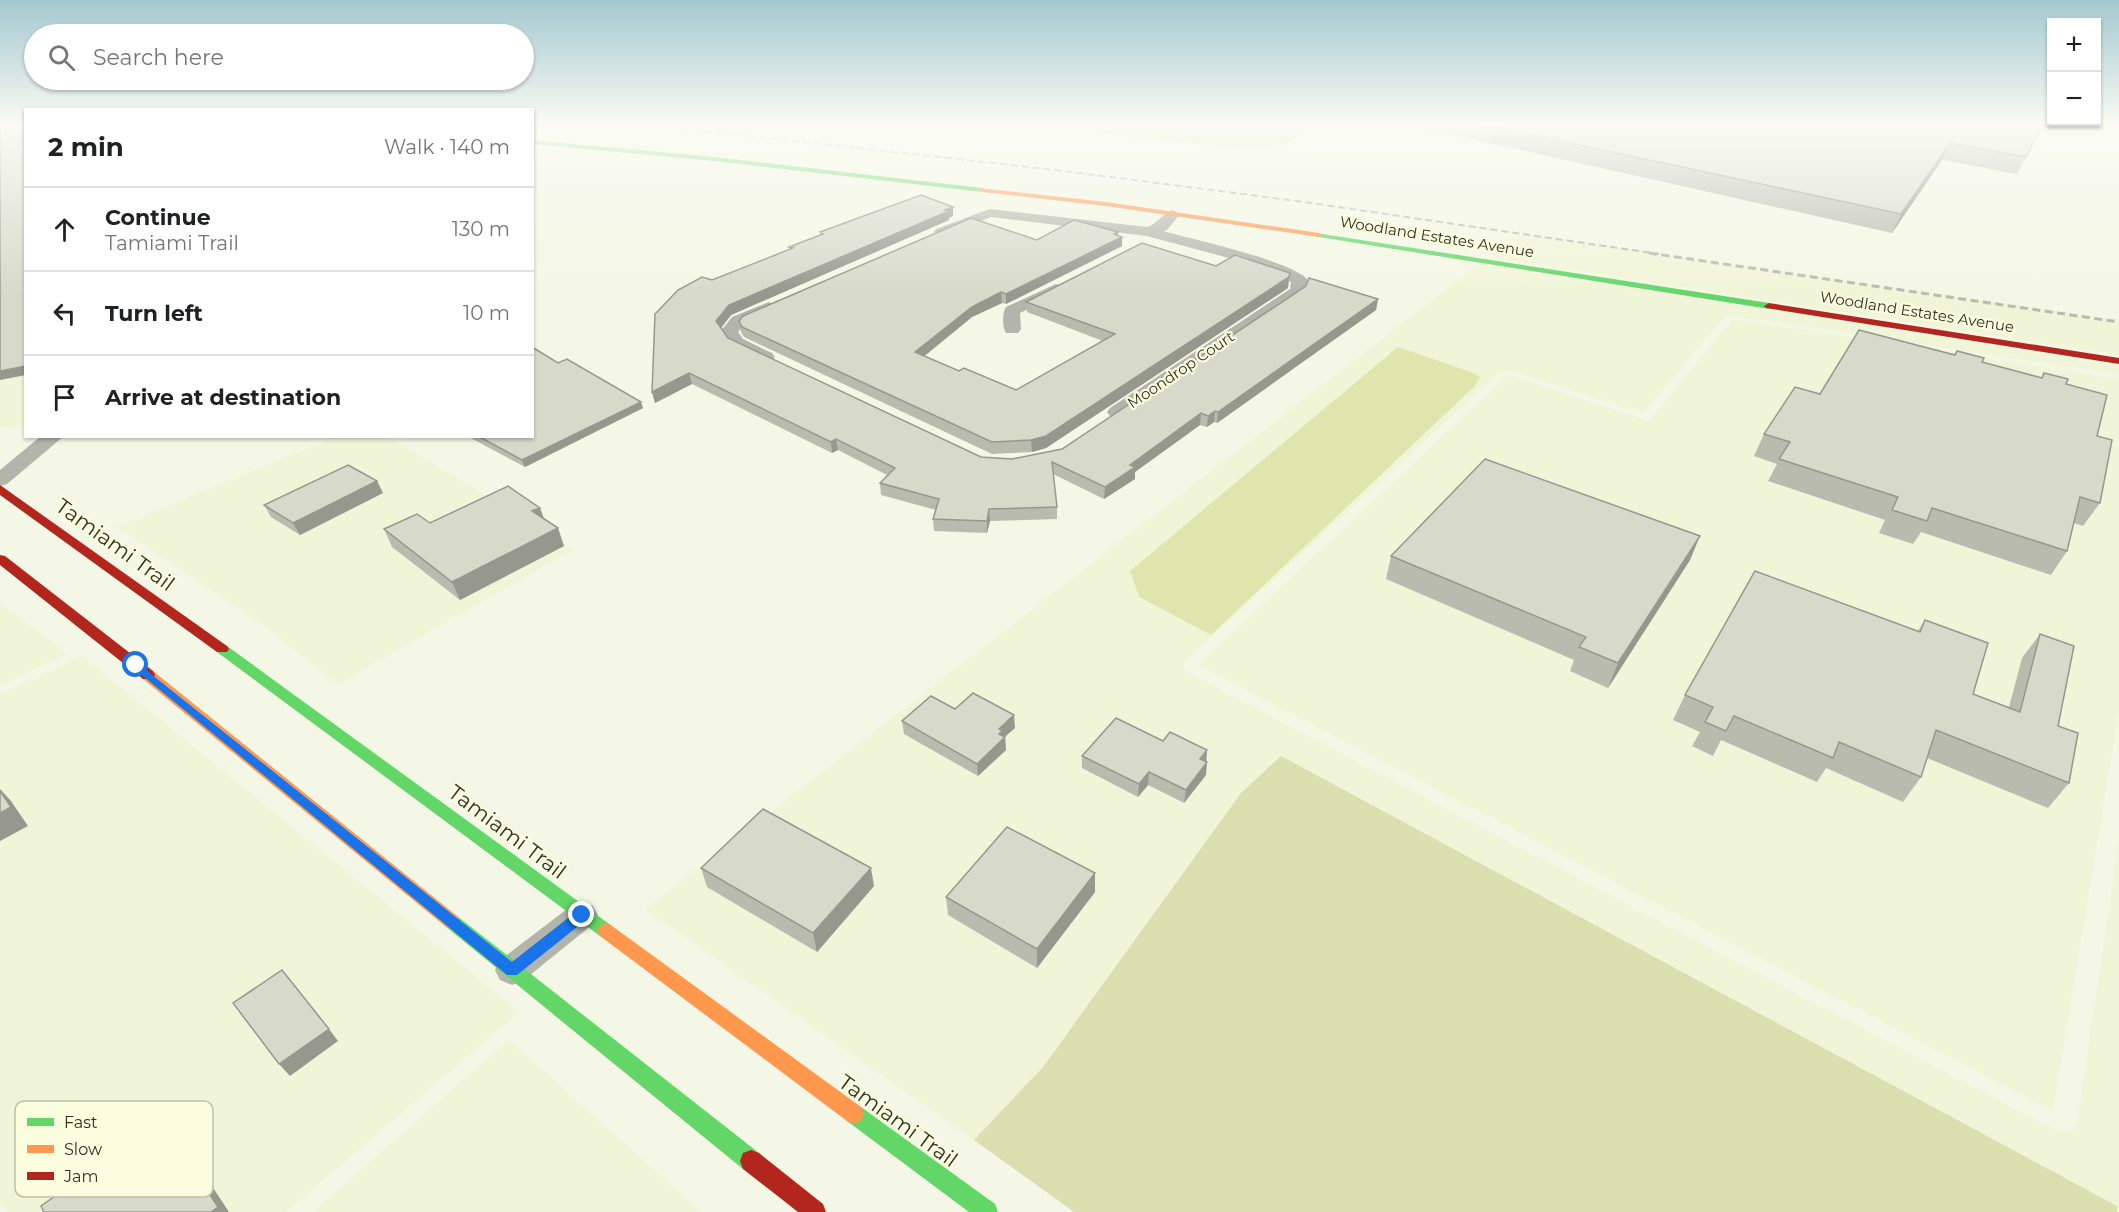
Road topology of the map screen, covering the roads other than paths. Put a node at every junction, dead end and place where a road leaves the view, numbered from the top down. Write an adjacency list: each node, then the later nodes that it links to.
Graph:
1 (911, 182): 2 (street, Woodland Estates Avenue)
2 (1152, 211): 3 (street, Woodland Estates Avenue); 4 (street)
3 (1173, 214): 4 (street); 10 (street, Woodland Estates Avenue)
4 (1149, 232): 5 (street, Moondrop Court); 6 (street); 12 (street, Moondrop Court)
5 (921, 241)
6 (1137, 248)
7 (1075, 279): 9 (street)
8 (781, 302): 11 (street)
9 (1012, 329)
10 (2119, 361)
11 (779, 363)
12 (1103, 422)
13 (52, 438): 14 (street)
14 (0, 480)
15 (0, 489): 17 (street, Tamiami Trail)
16 (0, 559): 18 (street)
17 (582, 915): 18 (street); 20 (street, Tamiami Trail)
18 (512, 970): 19 (street)
19 (815, 1212)
20 (987, 1212)

